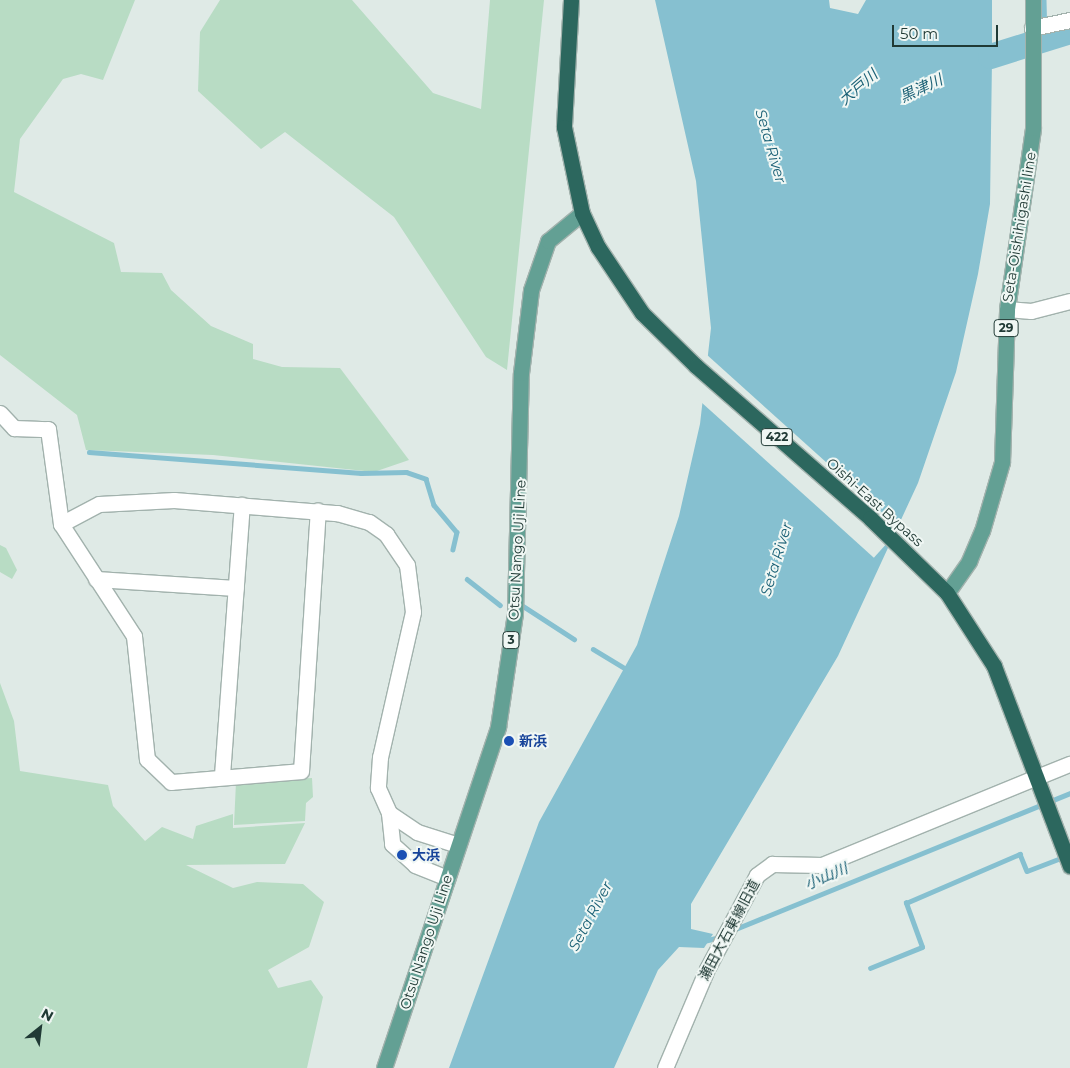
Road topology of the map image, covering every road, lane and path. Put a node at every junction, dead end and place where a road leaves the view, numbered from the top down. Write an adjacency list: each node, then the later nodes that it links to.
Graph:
1 (571, 0): 5 (highway, 422)
2 (1034, 0): 4 (main road, Seta-Oishihigashi line / 29)
3 (1070, 20): 4 (street)
4 (1032, 40): 7 (main road, Seta-Oishihigashi line / 29)
5 (582, 213): 14 (highway, Oishi-East Bypass / 422); 19 (main road, Otsu Nango Uji Line / 3)
6 (1070, 301): 7 (street)
7 (1006, 308): 14 (main road, Seta-Oishihigashi line / 29)
8 (0, 413): 11 (street)
9 (242, 505): 10 (street); 11 (street); 13 (street)
10 (318, 511): 16 (street); 18 (street)
11 (62, 524): 12 (street)
12 (96, 579): 13 (street); 16 (street)
13 (236, 588): 16 (street)
14 (948, 592): 17 (highway, Oishi-East Bypass / 422)
15 (1070, 764): 17 (street, 瀬田大石東線旧道)
16 (222, 775)
17 (1037, 777): 20 (highway, Oishi-East Bypass / 422); 23 (street, 瀬田大石東線旧道)
18 (390, 813): 19 (street); 21 (street)
19 (458, 845): 21 (main road, Otsu Nango Uji Line / 3)
20 (1070, 866)
21 (447, 878): 22 (main road, Otsu Nango Uji Line / 3)
22 (384, 1068)
23 (665, 1068)

